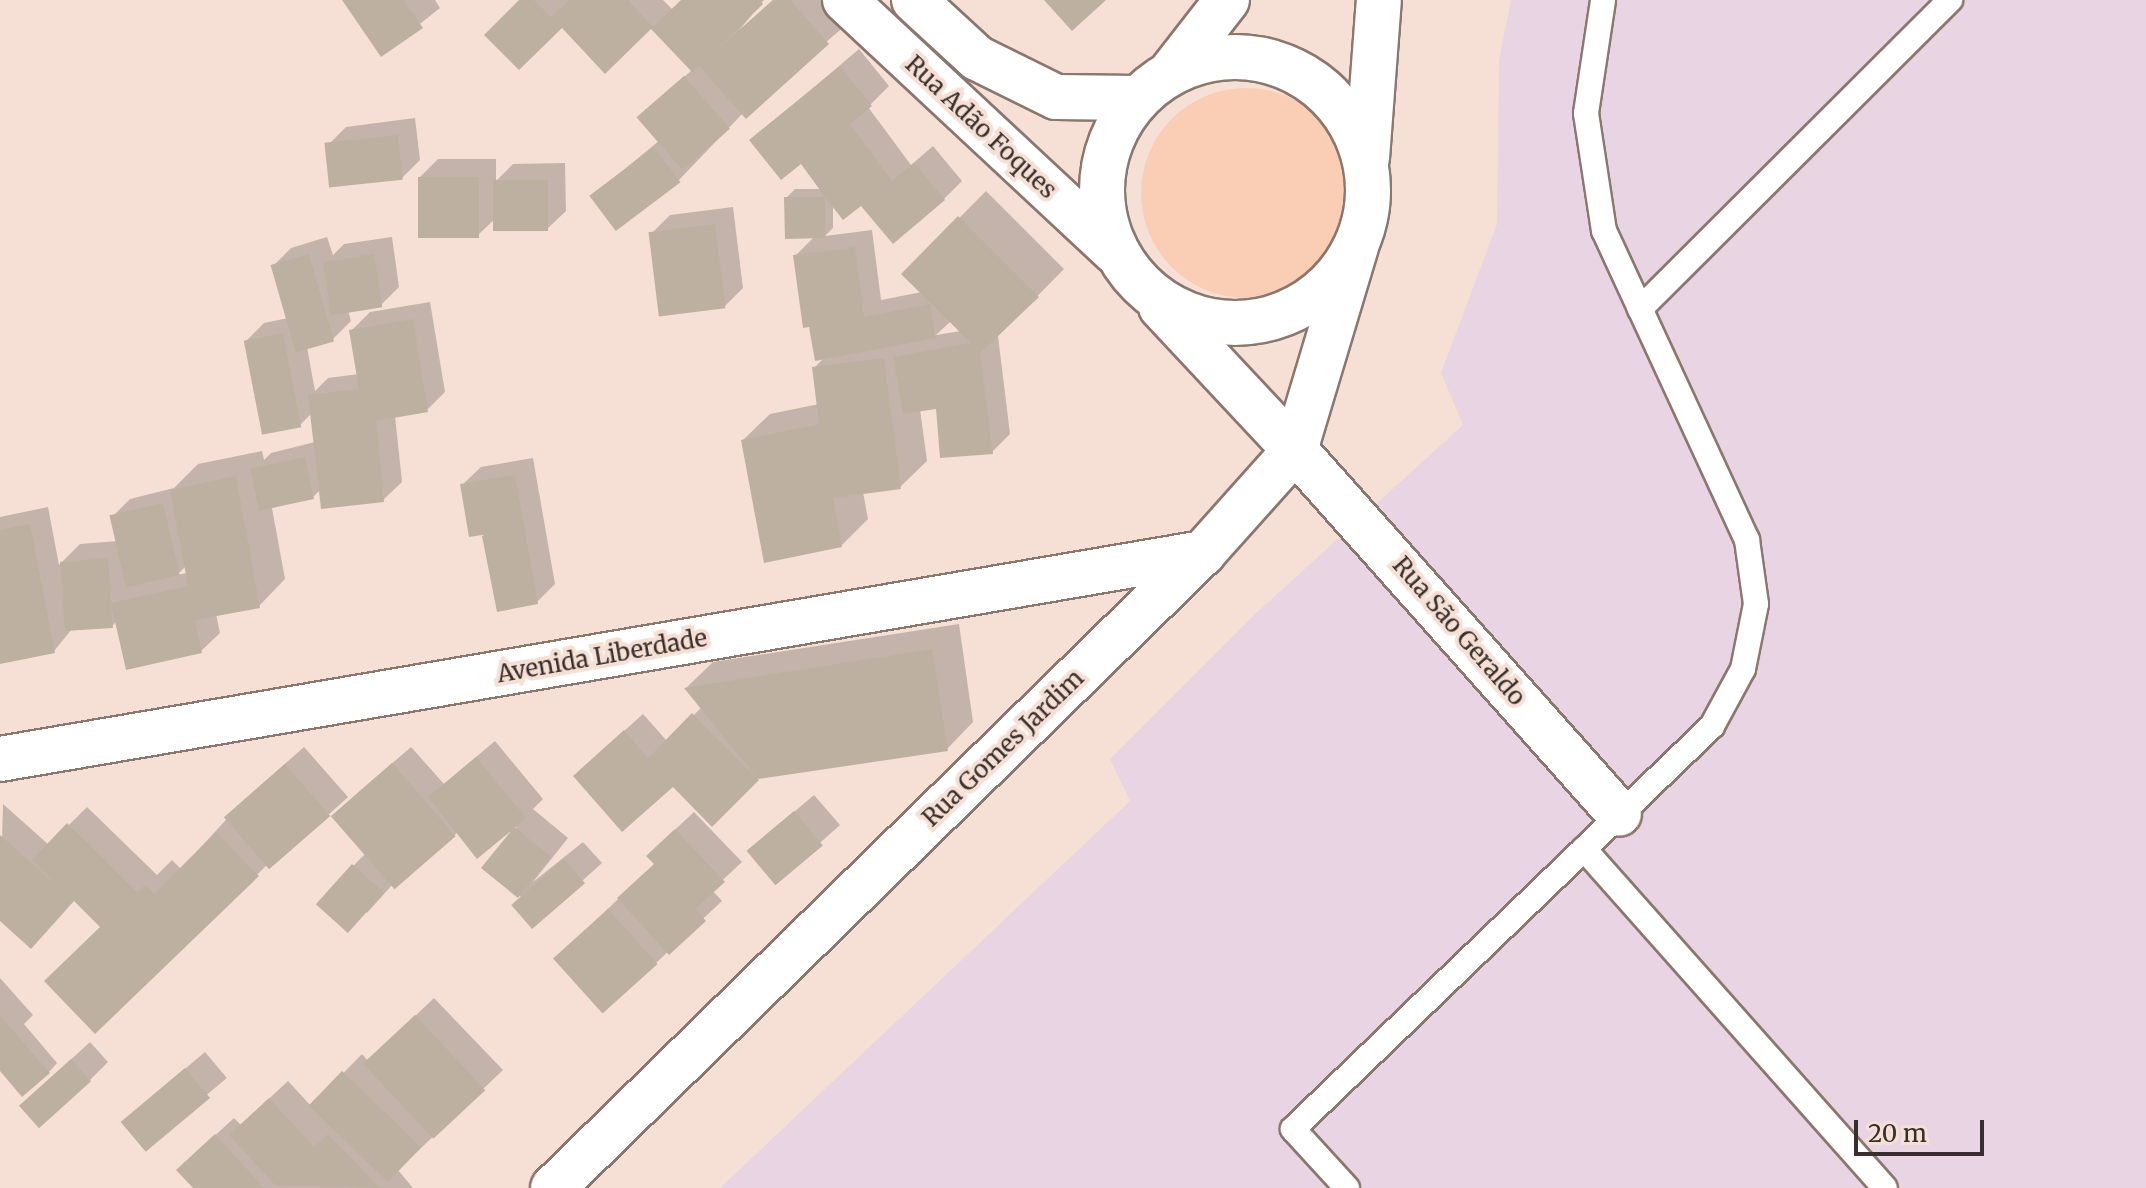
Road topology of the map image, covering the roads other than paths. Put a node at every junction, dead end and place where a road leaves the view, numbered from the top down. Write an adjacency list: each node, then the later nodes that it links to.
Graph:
1 (845, 0): 10 (street, Rua Adão Foques)
2 (914, 0): 7 (street, Rua Adão Foques)
3 (1227, 0): 7 (street)
4 (1379, 0): 8 (street)
5 (1603, 0): 11 (lane)
6 (1950, 0): 11 (lane)
7 (1155, 85): 8 (street); 10 (street)
8 (1367, 165): 9 (street)
9 (1356, 247): 10 (street); 12 (street, Rua Gomes Jardim)
10 (1130, 271): 12 (street, Rua Adão Foques)
11 (1640, 309): 15 (lane)
12 (1295, 450): 13 (street, Rua Gomes Jardim); 15 (street, Rua São Geraldo)
13 (1203, 553): 14 (street, Avenida Liberdade); 17 (street, Rua Gomes Jardim)
14 (0, 759)
15 (1619, 814): 16 (lane)
16 (1584, 849): 18 (lane); 19 (lane)
17 (553, 1188)
18 (1347, 1188)
19 (1885, 1188)

